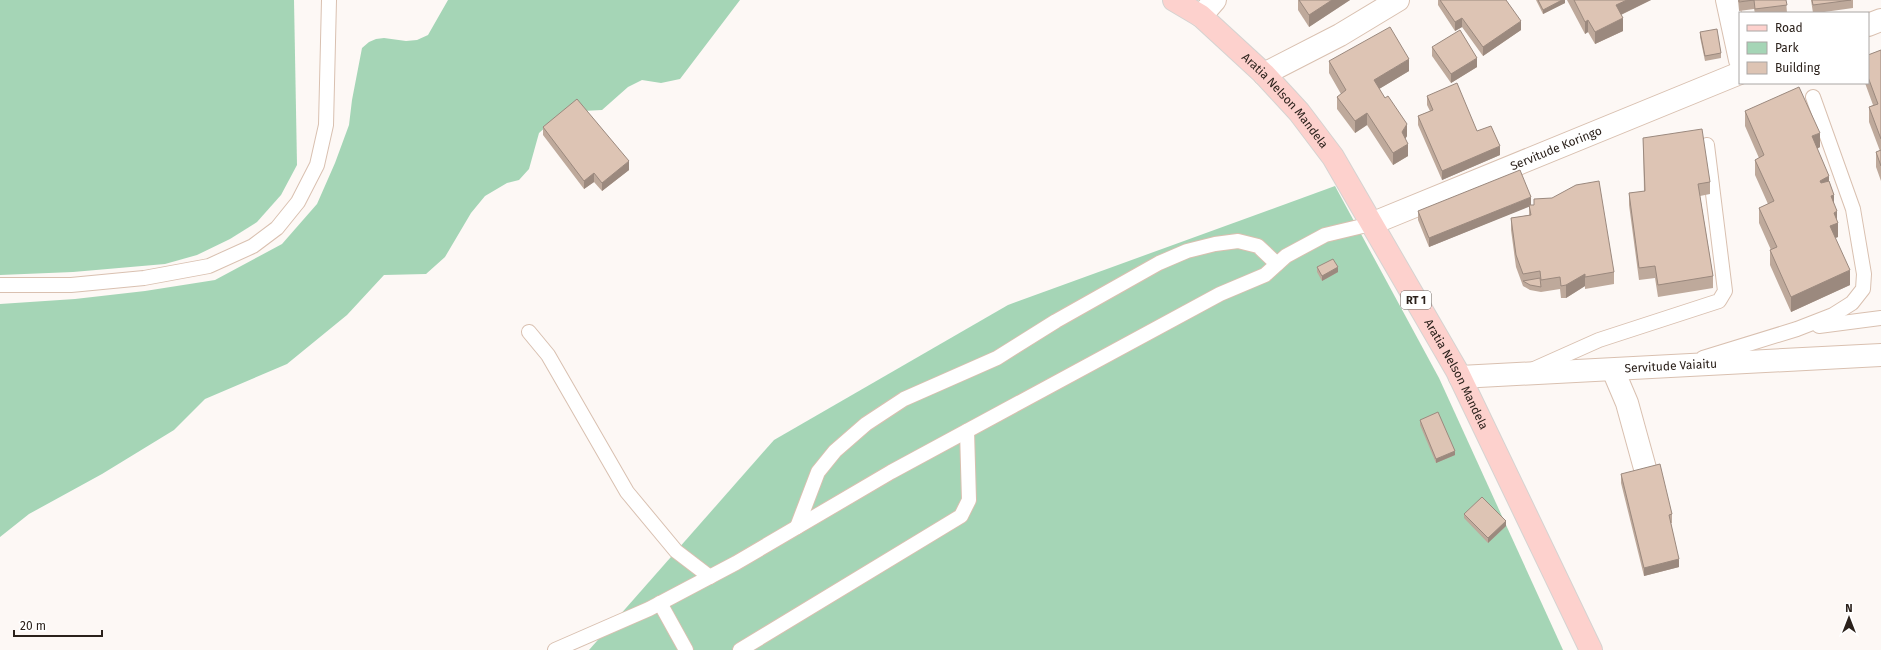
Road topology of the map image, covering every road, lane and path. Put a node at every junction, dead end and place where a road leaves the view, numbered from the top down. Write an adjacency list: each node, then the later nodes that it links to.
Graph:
1 (329, 0): 15 (lane)
2 (1174, 0): 5 (main road, Aratia Nelson Mandela / RT 1)
3 (1398, 0): 10 (street)
4 (1727, 0): 8 (street)
5 (1208, 8): 10 (main road, Aratia Nelson Mandela / RT 1)
6 (1881, 20): 7 (street)
7 (1869, 25)
8 (1739, 55)
9 (1739, 73): 13 (street, Servitude Koringo)
10 (1264, 74): 13 (main road, Aratia Nelson Mandela / RT 1)
11 (1813, 97): 17 (lane)
12 (1707, 145): 22 (lane)
13 (1371, 224): 14 (lane); 23 (main road, Aratia Nelson Mandela / RT 1)
14 (1276, 264): 24 (lane); 26 (lane)
15 (0, 285)
16 (1881, 318): 17 (lane)
17 (1797, 329): 20 (lane)
18 (529, 332): 27 (lane)
19 (1881, 355): 20 (street, Servitude Vaiaitu)
20 (1680, 365): 21 (street, Servitude Vaiaitu)
21 (1613, 370): 22 (street, Servitude Vaiaitu); 25 (street)
22 (1524, 374): 23 (street, Servitude Vaiaitu)
23 (1460, 378): 32 (main road, Aratia Nelson Mandela / RT 1)
24 (966, 431): 26 (lane); 31 (lane)
25 (1646, 472)
26 (797, 527): 27 (lane)
27 (710, 577): 28 (lane)
28 (660, 603): 29 (lane); 30 (lane)
29 (555, 650)
30 (686, 650)
31 (740, 650)
32 (1591, 650)

